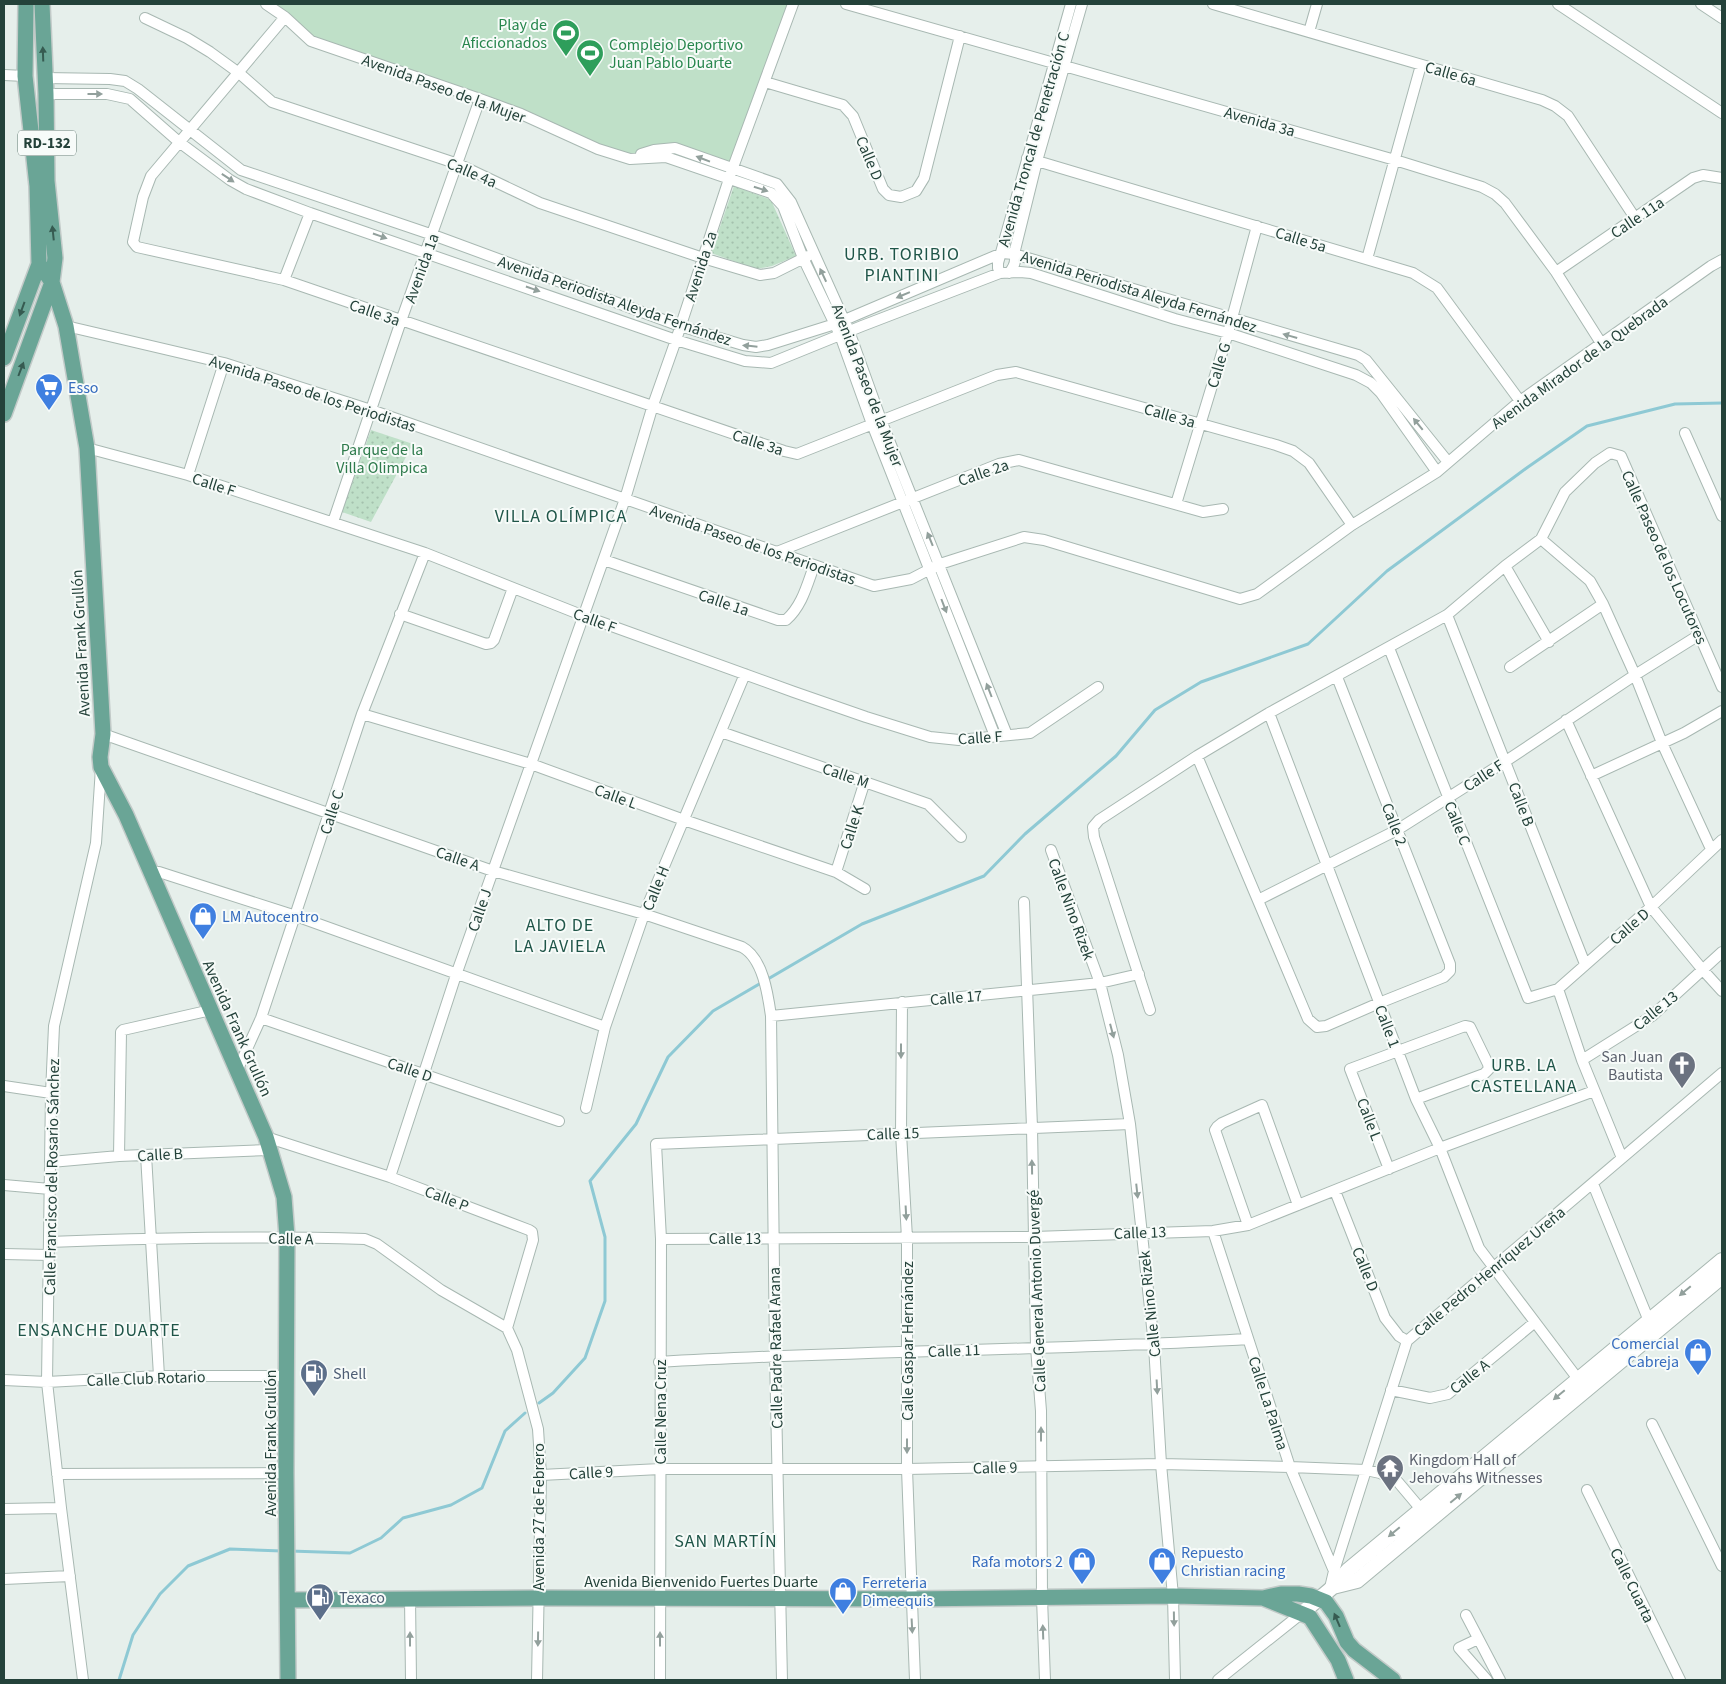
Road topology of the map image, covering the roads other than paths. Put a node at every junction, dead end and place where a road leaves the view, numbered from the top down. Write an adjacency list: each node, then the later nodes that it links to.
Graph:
1 (26, 4): 21 (main road, RD-132)
2 (42, 4): 22 (main road, RD-132, one-way to 2)
3 (266, 4): 12 (street, Avenida Paseo de la Mujer)
4 (793, 4): 23 (street, Avenida 2a)
5 (846, 4): 16 (street, Avenida 3a)
6 (1071, 4): 17 (street, Avenida Troncal de Penetración C)
7 (1082, 4): 17 (street, Avenida Troncal de Penetración C)
8 (1213, 4): 15 (street, Calle 6a)
9 (1317, 4): 15 (street)
10 (1558, 4): 26 (street)
11 (1700, 4): 14 (street)
12 (285, 17): 19 (street); 25 (street, Avenida Paseo de la Mujer)
13 (145, 18): 19 (street, Calle 4a)
14 (1722, 18)
15 (1309, 32): 18 (street, Calle 6a)
16 (960, 36): 17 (street, Avenida 3a); 23 (street, Calle D)
17 (1059, 64): 29 (street, Avenida Troncal de Penetración C); 30 (street, Avenida 3a)
18 (1421, 64): 30 (street); 35 (street, Calle 6a)
19 (239, 73): 27 (street); 31 (street, Calle 4a)
20 (4, 75): 21 (street)
21 (25, 76): 46 (main road, RD-132)
22 (44, 78): 24 (main road, RD-132); 27 (street, Avenida Periodista Aleyda Fernández)
23 (765, 82): 32 (street, Avenida 2a)
24 (46, 94): 28 (street, Avenida Periodista Aleyda Fernández, one-way to 28); 50 (main road, RD-132, one-way to 24)
25 (480, 98): 31 (street, Avenida 1a); 32 (street, Avenida Paseo de la Mujer)
26 (1722, 113)
27 (190, 131): 28 (street); 37 (street, Avenida Periodista Aleyda Fernández)
28 (179, 142): 34 (street, Avenida Periodista Aleyda Fernández, one-way to 34); 49 (street, Calle 3a)
29 (1032, 160): 36 (street, Calle 5a); 39 (street, Avenida Troncal de Penetración C); 41 (street, Avenida Troncal de Penetración C)
30 (1395, 160): 44 (street); 47 (street, Avenida 3a)
31 (458, 164): 37 (street, Avenida 1a); 42 (street, Calle 4a)
32 (731, 174): 40 (street, Avenida Paseo de la Mujer); 42 (street, Avenida 2a); 43 (street, Avenida Paseo de la Mujer, one-way to 43)
33 (1722, 178): 35 (street, Calle 11a)
34 (310, 213): 38 (street, Avenida Periodista Aleyda Fernández, one-way to 38); 49 (street)
35 (1635, 218): 47 (street, Calle 11a)
36 (1257, 226): 44 (street, Calle 5a); 51 (street, Calle G)
37 (433, 235): 38 (street, Avenida 1a); 55 (street, Avenida Periodista Aleyda Fernández)
38 (427, 252): 52 (street, Avenida 1a); 58 (street, Avenida Periodista Aleyda Fernández, one-way to 58)
39 (1002, 252): 41 (street, Avenida Periodista Aleyda Fernández); 48 (street, Avenida Troncal de Penetración C); 53 (street, Avenida Periodista Aleyda Fernández, one-way to 53)
40 (814, 254): 43 (street, Calle 4a); 53 (street, Avenida Paseo de la Mujer, one-way to 40)
41 (1014, 254): 48 (street, Avenida Troncal de Penetración C); 51 (street, Avenida Periodista Aleyda Fernández)
42 (702, 258): 43 (street, Calle 4a); 55 (street, Avenida 2a)
43 (803, 258): 53 (street, Avenida Paseo de la Mujer)
44 (1367, 259): 62 (street, Calle 5a)
45 (1722, 260): 59 (street, Avenida Mirador de la Quebrada)
46 (38, 264): 50 (main road, Avenida Frank Grullón); 60 (main road, RD-132, one-way to 60)
47 (1556, 272): 59 (street, Avenida 3a)
48 (1005, 273): 56 (street, Avenida Periodista Aleyda Fernández); 57 (street, Avenida Periodista Aleyda Fernández)
49 (284, 280): 52 (street, Calle 3a)
50 (52, 282): 54 (main road, Avenida Frank Grullón); 65 (main road, RD-132, one-way to 50)
51 (1231, 319): 56 (street, Calle G); 70 (street, Avenida Periodista Aleyda Fernández, one-way to 51)
52 (401, 321): 63 (street, Calle 3a); 64 (street, Avenida 1a)
53 (839, 322): 55 (street, Avenida Periodista Aleyda Fernández, one-way to 55); 57 (street, Avenida Paseo de la Mujer)
54 (66, 326): 61 (street, Avenida Paseo de los Periodistas); 69 (main road, Avenida Frank Grullón)
55 (680, 326): 58 (street, Avenida 2a)
56 (1228, 332): 67 (street, Calle G); 71 (street, Avenida Periodista Aleyda Fernández)
57 (844, 333): 58 (street, Avenida Periodista Aleyda Fernández); 66 (street, Avenida Paseo de la Mujer)
58 (676, 340): 63 (street, Avenida 2a)
59 (1601, 343): 62 (street, Avenida Mirador de la Quebrada)
60 (4, 358)
61 (224, 363): 64 (street, Avenida Paseo de los Periodistas); 72 (street)
62 (1520, 401): 70 (street, Avenida Mirador de la Quebrada)
63 (653, 405): 66 (street, Calle 3a); 73 (street, Avenida 2a)
64 (371, 410): 73 (street, Avenida Paseo de los Periodistas); 78 (street, Avenida 1a)
65 (4, 414)
66 (876, 422): 67 (street, Calle 3a); 74 (street, Avenida Paseo de la Mujer)
67 (1200, 424): 75 (street, Calle G); 79 (street, Calle 3a)
68 (1685, 433): 77 (street)
69 (87, 448): 72 (street, Calle F); 108 (main road, Avenida Frank Grullón)
70 (1448, 462): 71 (street, Avenida Mirador de la Quebrada)
71 (1437, 472): 79 (street, Avenida Mirador de la Quebrada)
72 (188, 475): 78 (street, Calle F)
73 (625, 499): 81 (street, Avenida Paseo de los Periodistas); 83 (street, Avenida 2a)
74 (908, 501): 75 (street, Calle 2a); 81 (street, Calle 2a); 84 (street, Avenida Paseo de la Mujer, one-way to 74); 87 (street, Avenida Paseo de la Mujer)
75 (1176, 504): 76 (street, Calle 2a)
76 (1223, 509)
77 (1722, 516)
78 (333, 522): 82 (street, Calle F)
79 (1352, 525): 89 (street, Avenida Mirador de la Quebrada)
80 (1541, 539): 86 (street); 90 (street); 94 (street, Calle Paseo de los Locutores)
81 (777, 552): 85 (street, Avenida Paseo de los Periodistas)
82 (425, 553): 88 (street, Calle F); 91 (street, Calle C)
83 (604, 560): 85 (street, Calle 1a); 92 (street, Avenida 2a)
84 (940, 564): 87 (street, Avenida Paseo de los Periodistas); 89 (street, Avenida Paseo de los Periodistas); 110 (street, Avenida Paseo de la Mujer, one-way to 84)
85 (814, 566): 87 (street, Avenida Paseo de los Periodistas)
86 (1505, 566): 93 (street); 95 (street)
87 (930, 570): 109 (street, Avenida Paseo de la Mujer, one-way to 109)
88 (513, 588): 91 (street); 92 (street, Calle F)
89 (1240, 599)
90 (1603, 604): 95 (street); 99 (street)
91 (400, 614): 105 (street, Calle C)
92 (584, 616): 98 (street, Calle F); 114 (street, Calle J)
93 (1447, 616): 96 (street); 113 (street, Calle B)
94 (1699, 635): 99 (street, Calle F); 102 (street, Calle Paseo de los Locutores)
95 (1548, 642): 97 (street)
96 (1389, 648): 100 (street); 118 (street, Calle C)
97 (1510, 667)
98 (745, 674): 107 (street, Calle H); 109 (street, Calle F)
99 (1635, 675): 106 (street, Calle F); 111 (street)
100 (1337, 677): 104 (street); 121 (street, Calle 2)
101 (1098, 687): 110 (street, Calle F)
102 (1722, 687)
103 (1722, 711): 111 (street)
104 (1269, 713): 112 (street); 126 (street, Calle 1)
105 (362, 714): 114 (street, Calle L); 119 (street, Calle C)
106 (1566, 720): 113 (street, Calle F); 116 (street)
107 (721, 732): 117 (street, Calle M); 120 (street, Calle H)
108 (103, 734): 115 (main road, Avenida Frank Grullón); 119 (street, Calle A)
109 (995, 736): 110 (street, Calle F)
110 (1007, 736)
111 (1662, 743): 116 (street); 124 (street)
112 (1197, 756): 131 (street); 139 (street)
113 (1506, 761): 118 (street, Calle F); 137 (street, Calle B)
114 (531, 764): 120 (street, Calle L); 127 (street, Calle J)
115 (101, 767): 128 (main road, Avenida Frank Grullón); 160 (street, Calle Francisco del Rosario Sánchez)
116 (1591, 776): 133 (street)
117 (866, 782): 122 (street, Calle M); 129 (street, Calle K)
118 (1448, 798): 121 (street, Calle F); 145 (street, Calle C)
119 (330, 814): 127 (street, Calle A); 135 (street, Calle C)
120 (684, 820): 129 (street, Calle L); 134 (street, Calle H)
121 (1397, 830): 126 (street, Calle F); 147 (street, Calle 2)
122 (961, 837)
123 (1722, 840): 124 (street, Calle D)
124 (1711, 849): 133 (street, Calle D)
125 (1051, 850): 141 (street, Calle Nino Rizek)
126 (1327, 864): 131 (street, Calle F); 147 (street, Calle 1)
127 (493, 870): 134 (street, Calle A); 140 (street, Calle J)
128 (150, 872): 135 (street); 148 (main road, Avenida Frank Grullón)
129 (836, 872): 130 (street, Calle L)
130 (865, 889)
131 (1258, 900): 147 (street)
132 (1024, 902): 143 (street, Calle General Antonio Duvergé)
133 (1651, 906): 137 (street, Calle D); 138 (street)
134 (644, 914): 150 (street, Calle A); 152 (street, Calle H)
135 (296, 916): 140 (street); 151 (street, Calle C)
136 (1722, 952): 138 (street, Calle 13)
137 (1585, 964): 142 (street, Calle D)
138 (1702, 969): 144 (street); 154 (street, Calle 13)
139 (1139, 974): 141 (street, Calle 17); 149 (street)
140 (456, 975): 152 (street); 157 (street, Calle J)
141 (1100, 983): 143 (street, Calle 17); 164 (street, Calle Nino Rizek, one-way to 164)
142 (1558, 989): 145 (street, Calle D); 154 (street)
143 (1026, 991): 146 (street, Calle 17); 165 (street, Calle General Antonio Duvergé)
144 (1722, 991)
145 (1528, 998)
146 (902, 1002): 150 (street, Calle 17); 166 (street, Calle Gaspar Hernández, one-way to 166)
147 (1380, 1003): 153 (street, Calle 1)
148 (211, 1010): 155 (main road, Avenida Frank Grullón); 172 (street)
149 (1150, 1010)
150 (771, 1016): 167 (street, Calle Padre Rafael Arana)
151 (261, 1018): 155 (street, Calle C); 157 (street, Calle D)
152 (605, 1027): 162 (street, Calle H)
153 (1397, 1051): 161 (street, Calle 1); 161 (street); 175 (street, Calle L)
154 (1582, 1060): 159 (street)
155 (237, 1071): 168 (main road, Avenida Frank Grullón)
156 (1722, 1073): 173 (street, Calle Pedro Henríquez Ureña)
157 (425, 1074): 163 (street, Calle D); 176 (street, Calle J)
158 (4, 1086): 160 (street)
159 (1594, 1091): 170 (street, Calle 13); 173 (street)
160 (51, 1093): 174 (street, Calle Francisco del Rosario Sánchez)
161 (1416, 1099): 170 (street, Calle 1)
162 (586, 1108)
163 (559, 1121)
164 (1130, 1124): 165 (street, Calle 15); 184 (street, Calle Nino Rizek, one-way to 184)
165 (1032, 1128): 166 (street, Calle 15); 186 (street, Calle General Antonio Duvergé, one-way to 165)
166 (901, 1133): 167 (street, Calle 15); 189 (street, Calle Gaspar Hernández, one-way to 189)
167 (772, 1138): 169 (street, Calle 15); 188 (street, Calle Padre Rafael Arana)
168 (268, 1143): 171 (street, Calle B); 176 (street, Calle P); 185 (main road, Avenida Frank Grullón)
169 (656, 1144): 190 (street, Calle Nena Cruz)
170 (1440, 1148): 175 (street, Calle 13); 195 (street, Calle 1)
171 (146, 1155): 172 (street, Calle B); 187 (street)
172 (119, 1156): 174 (street, Calle B)
173 (1622, 1158): 177 (street, Calle Pedro Henríquez Ureña)
174 (51, 1162): 179 (street, Calle Francisco del Rosario Sánchez)
175 (1389, 1169): 180 (street, Calle 13)
176 (390, 1177): 199 (street, Calle P)
177 (1593, 1184): 195 (street, Calle Pedro Henríquez Ureña); 198 (street)
178 (4, 1185): 179 (street)
179 (50, 1189): 191 (street, Calle Francisco del Rosario Sánchez)
180 (1335, 1191): 181 (street, Calle 13); 201 (street, Calle D)
181 (1298, 1205): 182 (street, Calle 13); 182 (street)
182 (1248, 1225): 183 (street, Calle 13)
183 (1213, 1231): 184 (street, Calle 13); 200 (street, Calle La Palma)
184 (1142, 1232): 186 (street, Calle 13); 202 (street, Calle Nino Rizek)
185 (287, 1237): 187 (street, Calle A); 199 (street, Calle A); 208 (main road, Avenida Frank Grullón)
186 (1034, 1237): 189 (street, Calle 13); 203 (street, Calle General Antonio Duvergé)
187 (151, 1238): 191 (street, Calle A); 207 (street)
188 (774, 1238): 189 (street, Calle 13); 190 (street, Calle 13); 205 (street, Calle Padre Rafael Arana)
189 (907, 1238): 204 (street, Calle Gaspar Hernández)
190 (661, 1239): 206 (street, Calle Nena Cruz)
191 (49, 1242): 193 (street, Calle Francisco del Rosario Sánchez)
192 (4, 1254): 193 (street)
193 (49, 1255): 210 (street, Calle Francisco del Rosario Sánchez)
194 (1722, 1260): 198 (street, one-way to 198)
195 (1493, 1267): 197 (street, Calle 1); 201 (street, Calle Pedro Henríquez Ureña)
196 (1722, 1278): 198 (street)
197 (1535, 1322): 211 (street, Calle 1); 212 (street, Calle A)
198 (1652, 1327): 211 (street)
199 (507, 1328): 223 (street, Avenida 27 de Febrero)
200 (1248, 1339): 202 (street, Calle 11); 216 (street, Calle La Palma)
201 (1406, 1340): 212 (street, Calle Pedro Henríquez Ureña)
202 (1154, 1344): 203 (street, Calle 11); 214 (street, Calle Nino Rizek, one-way to 214)
203 (1036, 1347): 204 (street, Calle 11); 215 (street, Calle General Antonio Duvergé, one-way to 203)
204 (907, 1352): 205 (street, Calle 11); 219 (street, Calle Gaspar Hernández, one-way to 219)
205 (775, 1355): 206 (street, Calle 11); 217 (street, Calle Padre Rafael Arana)
206 (660, 1362): 218 (street, Calle Nena Cruz)
207 (159, 1376): 208 (street, Calle Club Rotario); 210 (street, Calle Club Rotario)
208 (288, 1376): 222 (main road, Avenida Frank Grullón)
209 (4, 1380): 210 (street, Calle Club Rotario)
210 (47, 1382): 221 (street, Calle Francisco del Rosario Sánchez)
211 (1582, 1385): 227 (street)
212 (1391, 1390): 220 (street, Calle Pedro Henríquez Ureña)
213 (1652, 1424): 228 (street)
214 (1160, 1464): 215 (street, Calle 9); 216 (street, Calle 9); 233 (street, Calle Nino Rizek)
215 (1041, 1466): 219 (street, Calle 9); 238 (street, Calle General Antonio Duvergé)
216 (1290, 1467): 220 (street, Calle 9); 229 (street, Calle La Palma)
217 (777, 1468): 218 (street, Calle 9); 219 (street, Calle 9); 237 (street, Calle Padre Rafael Arana)
218 (660, 1469): 223 (street, Calle 9); 236 (street, Calle Nena Cruz)
219 (907, 1469): 240 (street, Calle Gaspar Hernández)
220 (1366, 1470): 227 (street, Calle 9); 229 (street, Calle Pedro Henríquez Ureña)
221 (57, 1474): 222 (street); 225 (street, Calle Francisco del Rosario Sánchez)
222 (286, 1474): 241 (main road, Avenida Frank Grullón)
223 (541, 1475): 235 (street, Avenida 27 de Febrero)
224 (1587, 1490): 261 (street, Calle Cuarta)
225 (61, 1508): 226 (street); 230 (street, Calle Francisco del Rosario Sánchez)
226 (4, 1509)
227 (1426, 1515): 232 (street)
228 (1722, 1566)
229 (1334, 1572): 232 (street, Calle Pedro Henríquez Ureña)
230 (70, 1576): 231 (street); 247 (street, Calle Francisco del Rosario Sánchez)
231 (4, 1578)
232 (1327, 1591): 239 (main road, Avenida Bienvenido Fuertes Duarte); 242 (street); 245 (main road, one-way to 232)
233 (1173, 1596): 238 (main road, Avenida Bienvenido Fuertes Duarte); 239 (main road, Avenida Bienvenido Fuertes Duarte); 255 (street, Calle Nino Rizek, one-way to 255)
234 (410, 1598): 235 (main road, Avenida Bienvenido Fuertes Duarte); 241 (main road, Avenida Bienvenido Fuertes Duarte); 249 (street, one-way to 234)
235 (538, 1598): 236 (main road, Avenida Bienvenido Fuertes Duarte); 250 (street, Avenida 27 de Febrero, one-way to 250)
236 (660, 1598): 237 (main road, Avenida Bienvenido Fuertes Duarte); 251 (street, Calle Nena Cruz, one-way to 236)
237 (779, 1598): 240 (main road, Avenida Bienvenido Fuertes Duarte); 252 (street, Calle Padre Rafael Arana)
238 (1042, 1598): 240 (main road, Avenida Bienvenido Fuertes Duarte); 254 (street, Calle General Antonio Duvergé, one-way to 238)
239 (1263, 1598): 242 (main road, Avenida Bienvenido Fuertes Duarte)
240 (911, 1599): 253 (street, Calle Gaspar Hernández, one-way to 253)
241 (288, 1600): 248 (main road, Avenida Frank Grullón)
242 (1302, 1613): 246 (main road); 256 (street)
243 (1466, 1615): 244 (street)
244 (1478, 1639): 259 (street); 260 (street)
245 (1354, 1650): 246 (main road); 258 (main road)
246 (1338, 1660): 257 (main road)
247 (83, 1680)
248 (288, 1680)
249 (411, 1680)
250 (537, 1680)
251 (660, 1680)
252 (782, 1680)
253 (915, 1680)
254 (1045, 1680)
255 (1175, 1680)
256 (1218, 1680)
257 (1346, 1680)
258 (1393, 1680)
259 (1487, 1680)
260 (1500, 1680)
261 (1680, 1680)

